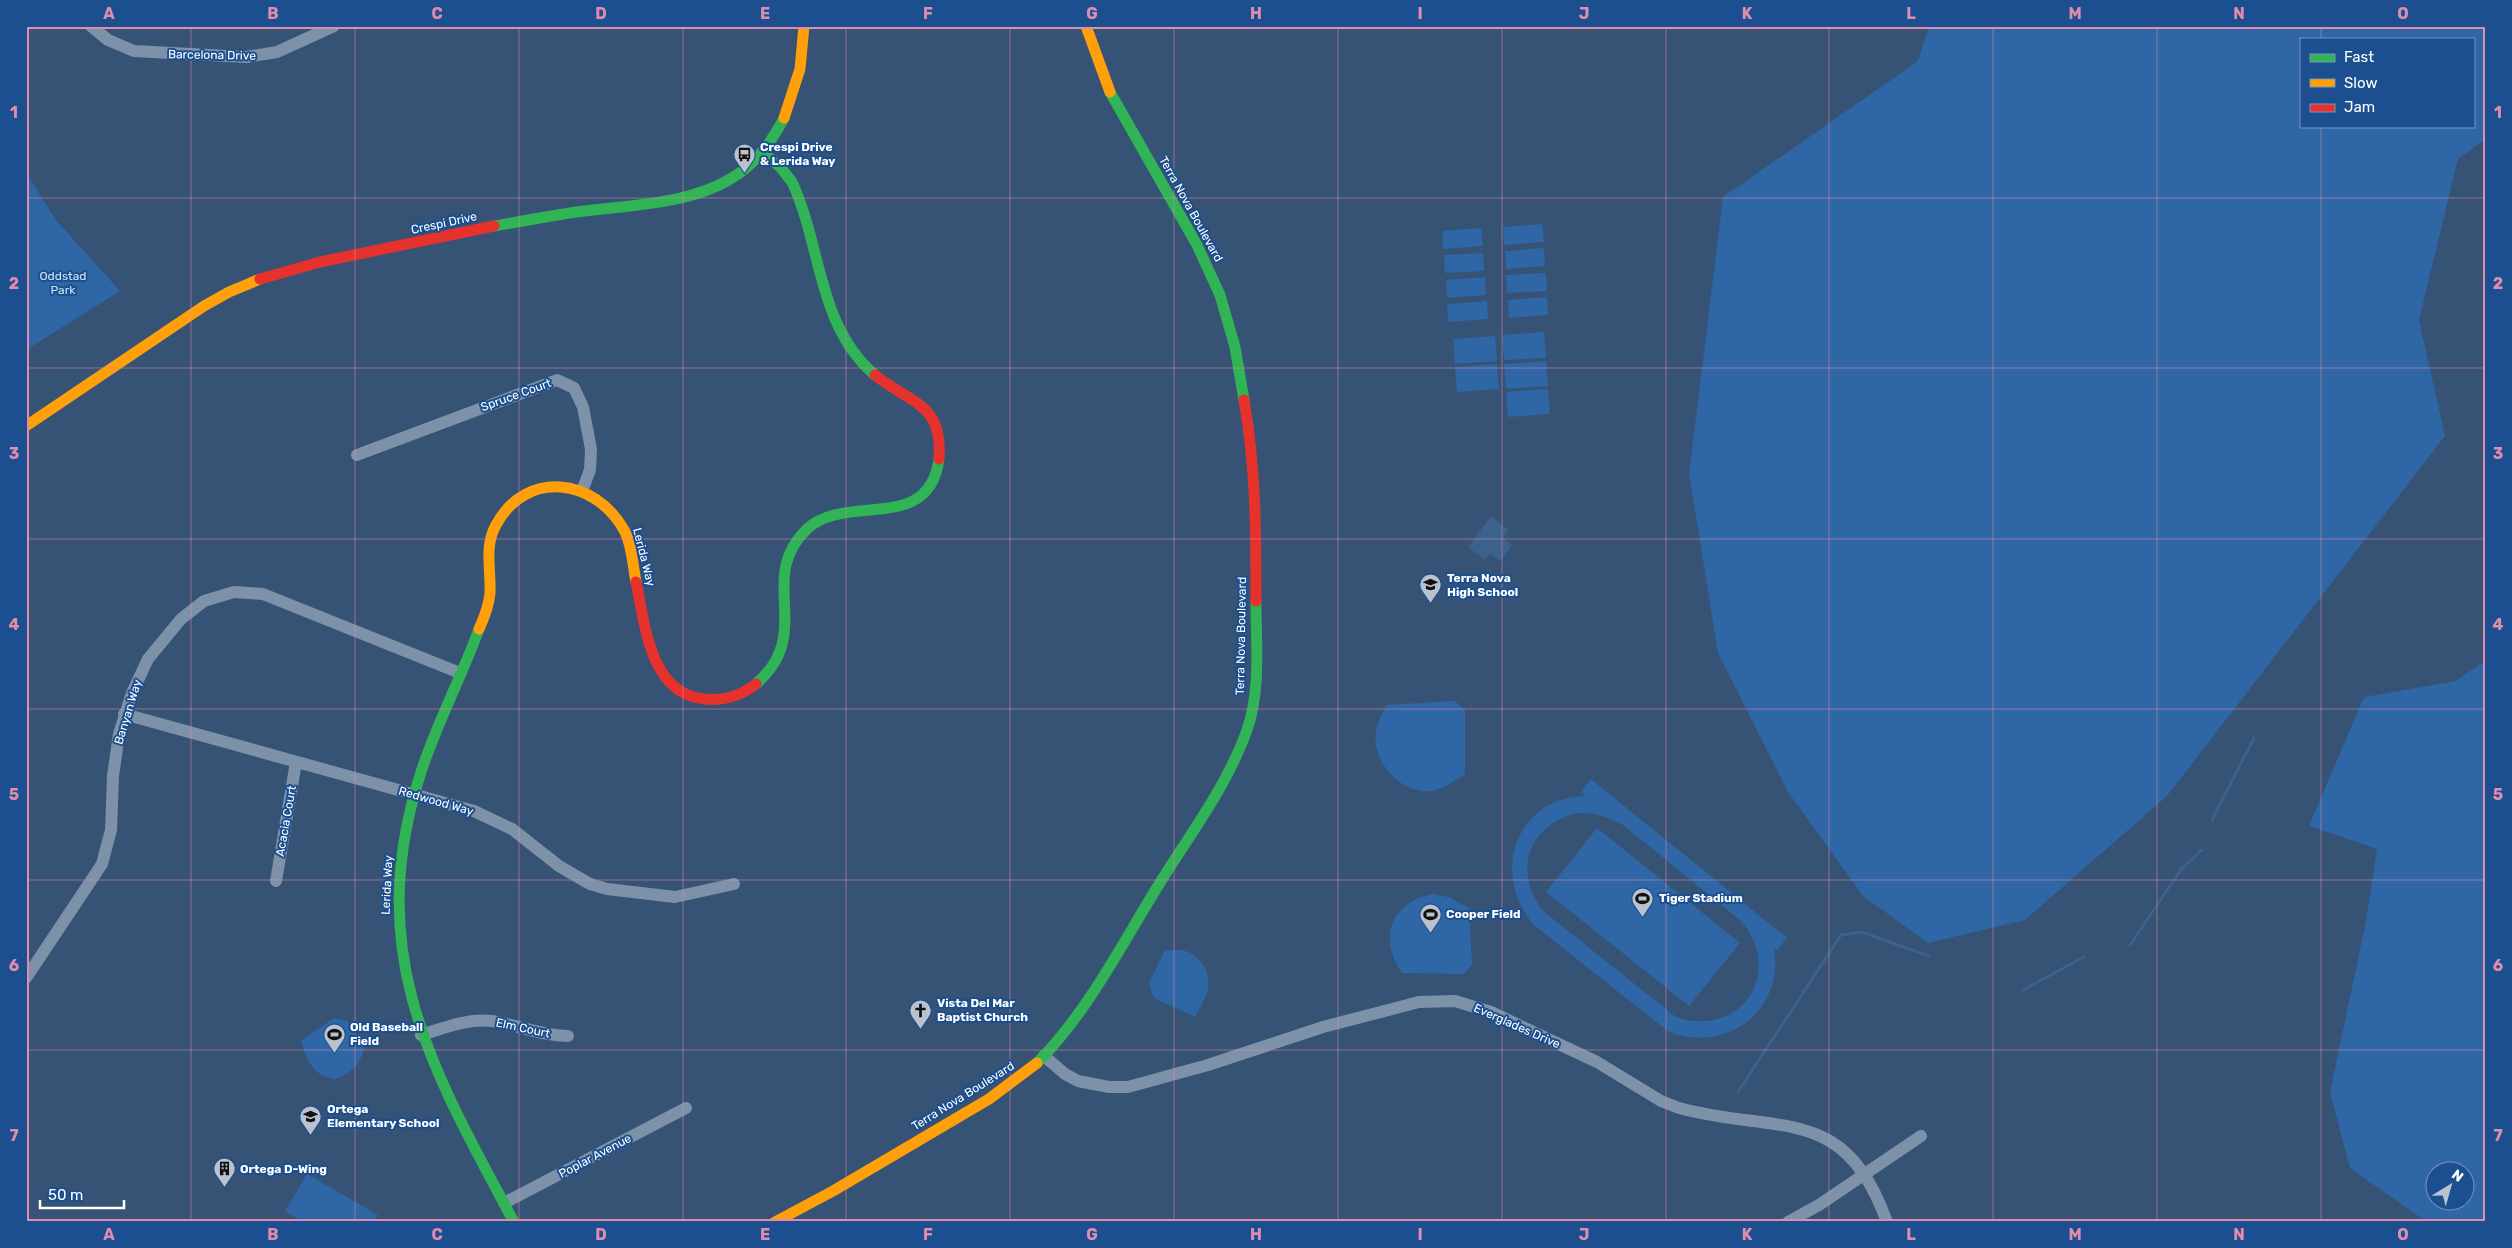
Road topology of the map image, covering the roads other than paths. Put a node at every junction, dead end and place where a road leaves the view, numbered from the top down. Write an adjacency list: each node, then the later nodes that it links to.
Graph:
1 (91, 26): 2 (street, Barcelona Drive)
2 (334, 26)
3 (804, 26): 5 (street, Crespi Drive)
4 (1086, 26): 18 (street, Terra Nova Boulevard)
5 (763, 152): 6 (street, Crespi Drive); 8 (street, Lerida Way)
6 (26, 426)
7 (357, 454): 8 (street, Spruce Court)
8 (582, 490): 9 (street, Lerida Way)
9 (460, 673): 10 (street, Banyan Way); 12 (street, Lerida Way)
10 (124, 714): 11 (street, Redwood Way); 15 (street, Banyan Way)
11 (296, 762): 12 (street, Redwood Way); 13 (street, Acacia Court)
12 (415, 794): 14 (street, Redwood Way); 16 (street, Lerida Way)
13 (276, 881)
14 (734, 884)
15 (26, 978)
16 (421, 1035): 17 (street, Elm Court); 22 (street, Lerida Way)
17 (568, 1036)
18 (1044, 1056): 21 (street, Everglades Drive); 24 (street, Terra Nova Boulevard)
19 (686, 1108): 22 (street, Poplar Avenue)
20 (1921, 1136): 21 (street)
21 (1866, 1175): 25 (street); 26 (street, Everglades Drive)
22 (504, 1203): 23 (street, Lerida Way)
23 (514, 1222)
24 (775, 1222)
25 (1788, 1222)
26 (1887, 1222)

